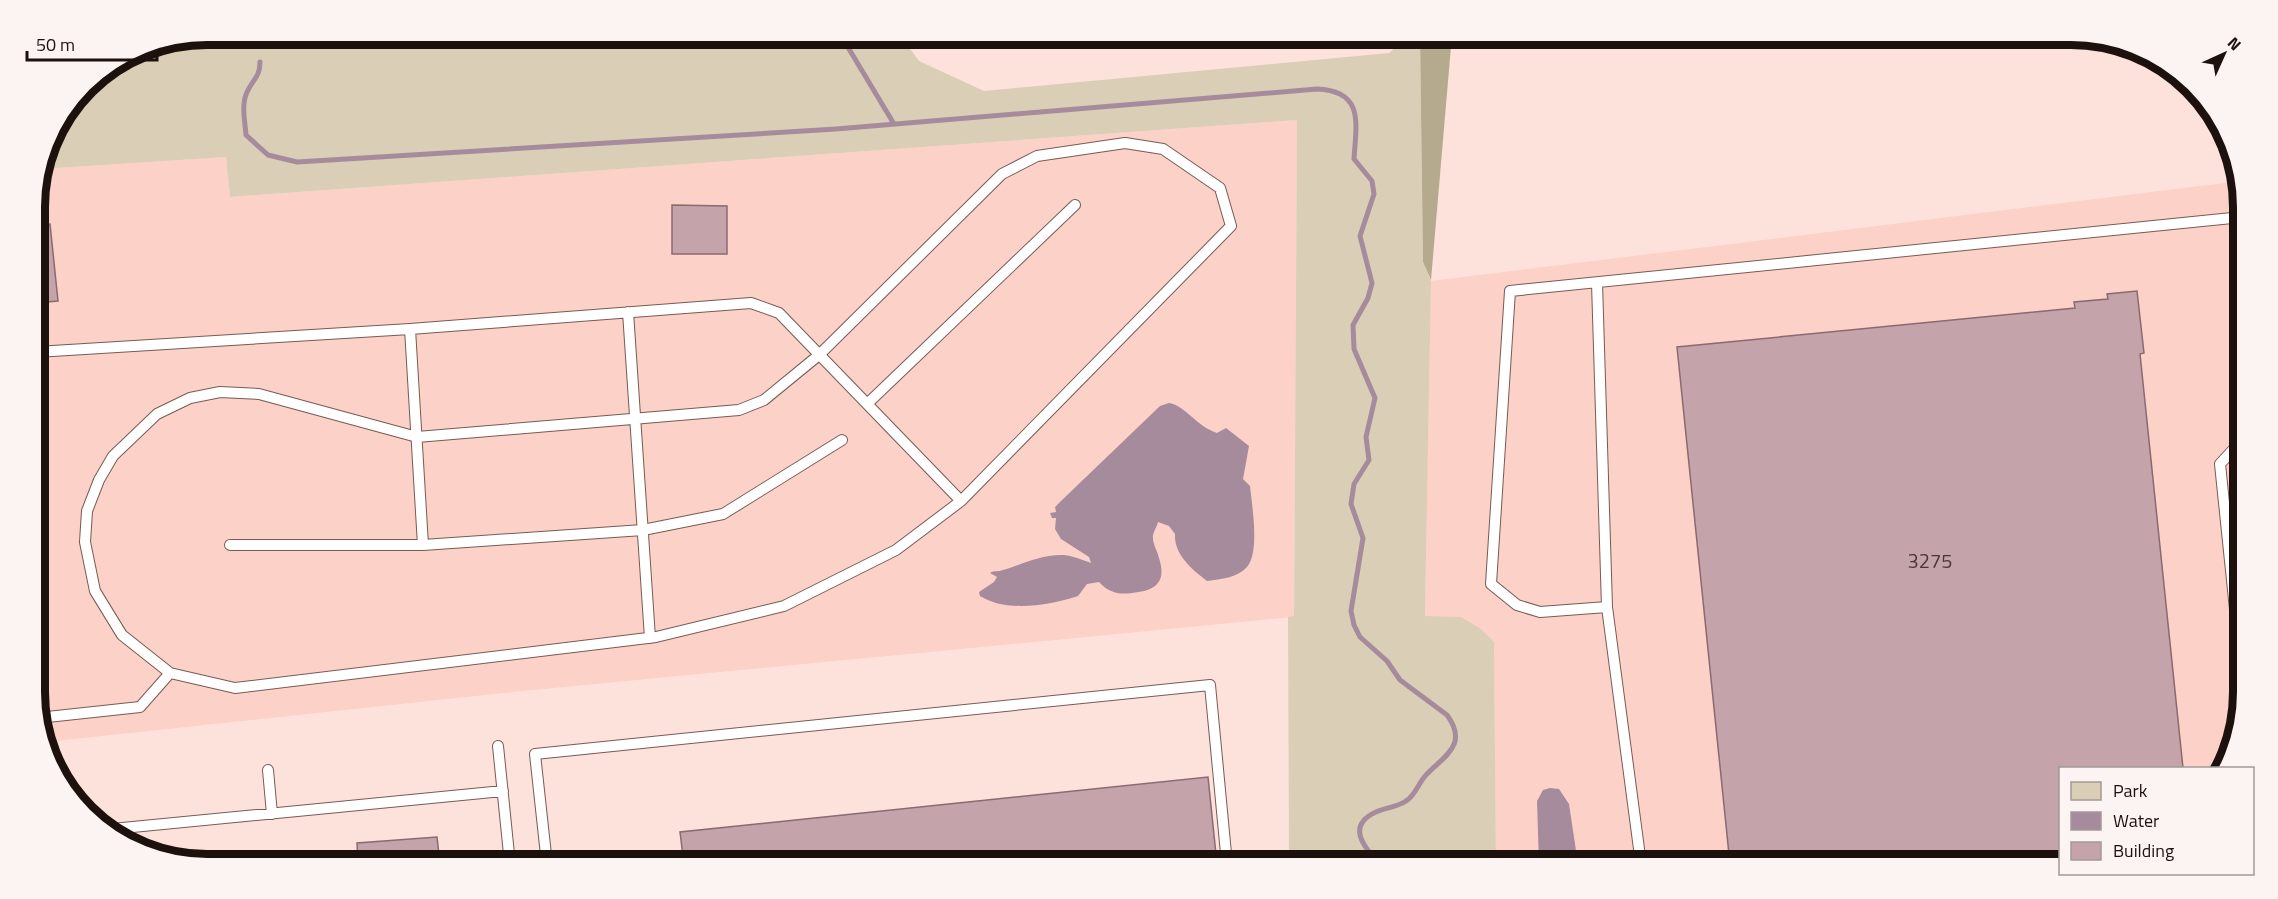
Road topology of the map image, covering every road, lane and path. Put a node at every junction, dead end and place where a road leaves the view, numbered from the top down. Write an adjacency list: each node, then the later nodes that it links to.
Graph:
1 (1074, 205): 8 (lane)
2 (2233, 218): 3 (lane)
3 (1597, 283): 18 (lane); 18 (lane)
4 (628, 312): 5 (lane); 7 (lane); 9 (lane)
5 (410, 328): 6 (lane); 10 (lane)
6 (45, 351)
7 (819, 355): 8 (lane); 9 (lane); 13 (lane)
8 (867, 405): 13 (lane)
9 (635, 418): 10 (lane); 14 (lane)
10 (417, 437): 16 (lane); 20 (lane)
11 (842, 440): 14 (lane)
12 (2233, 450): 17 (lane)
13 (961, 501): 19 (lane)
14 (643, 530): 16 (lane); 19 (lane)
15 (230, 545): 16 (lane)
16 (423, 545)
17 (2233, 585)
18 (1607, 607): 30 (lane)
19 (650, 638): 20 (lane)
20 (170, 673): 21 (lane)
21 (47, 717)
22 (498, 747): 24 (lane)
23 (268, 770): 25 (lane)
24 (503, 791): 25 (lane); 27 (lane)
25 (272, 814): 26 (lane)
26 (119, 828)
27 (509, 854)
28 (546, 854): 29 (lane)
29 (1226, 854)
30 (1640, 854)

